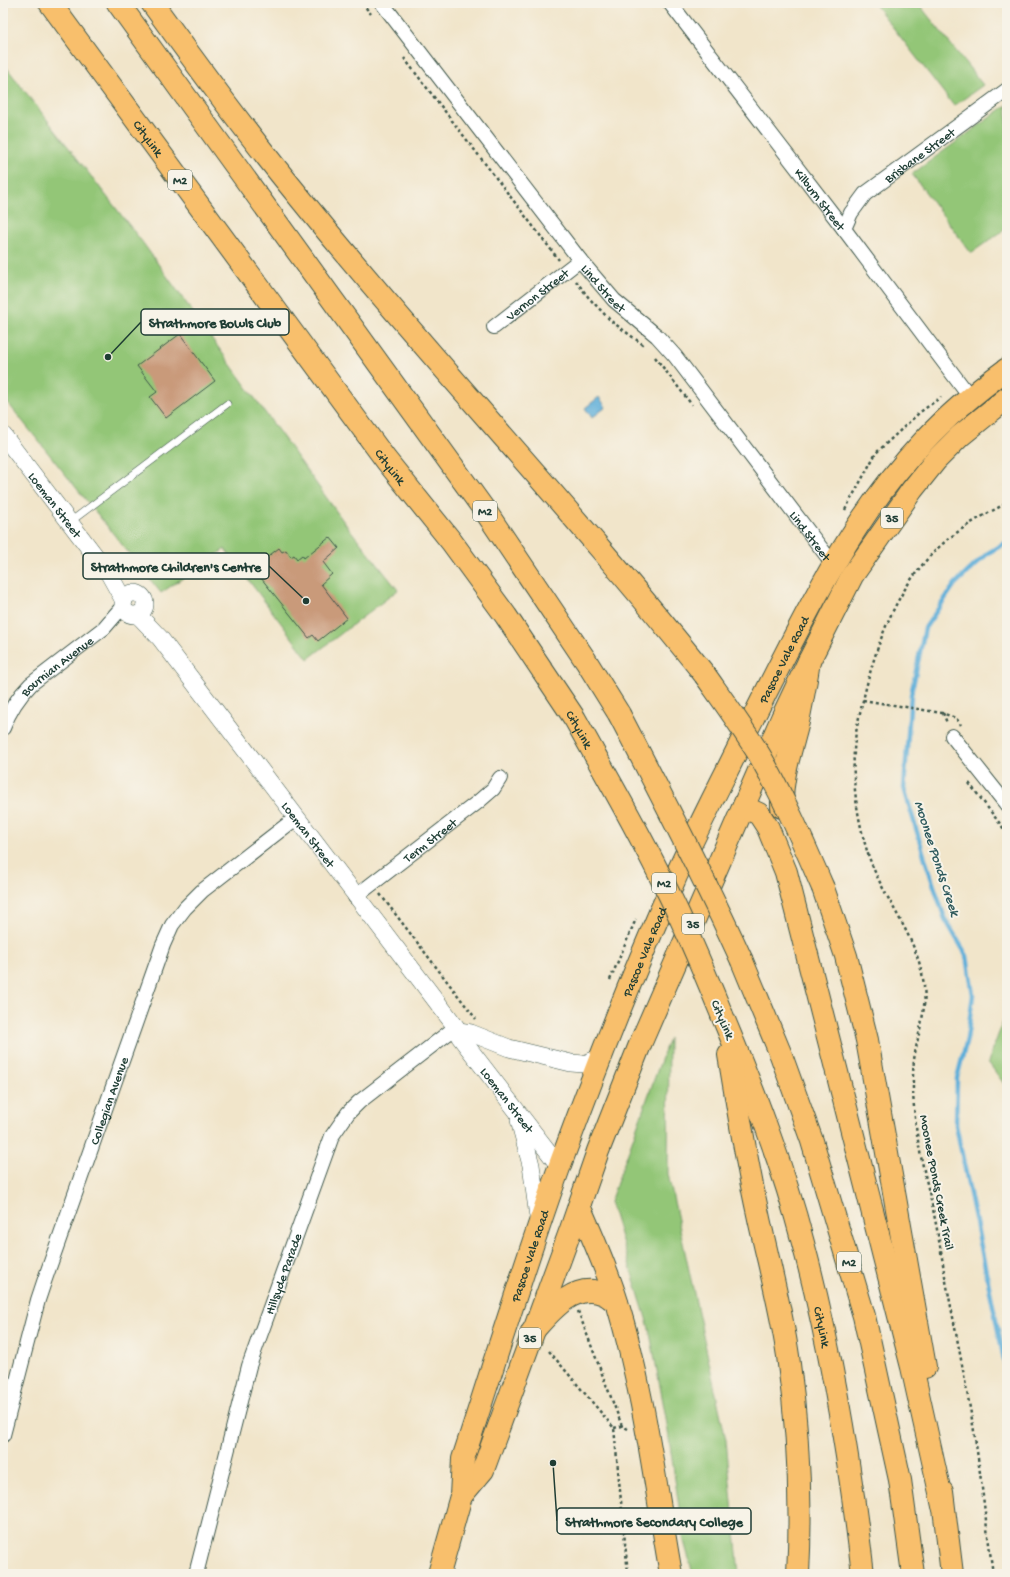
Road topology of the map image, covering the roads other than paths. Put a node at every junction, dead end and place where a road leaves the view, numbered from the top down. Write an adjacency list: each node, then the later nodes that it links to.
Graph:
1 (50, 3): 28 (main road, CityLink / M2, bridge)
2 (118, 3): 45 (main road, M2, bridge)
3 (152, 3): 39 (main road, bridge)
4 (382, 3): 8 (street, Lind Street)
5 (670, 3): 7 (street, Kilburn Street)
6 (1007, 90): 7 (street, Brisbane Street)
7 (844, 230): 11 (street, Kilburn Street)
8 (580, 260): 9 (street, Vernon Street); 16 (street, Lind Street)
9 (494, 327)
10 (1007, 369): 11 (main road, Pascoe Vale Road / 35)
11 (970, 397): 16 (main road, Pascoe Vale Road / 35)
12 (1007, 398): 18 (main road, Pascoe Vale Road / 35)
13 (227, 404): 15 (lane)
14 (3, 435): 15 (street, Loeman Street)
15 (70, 522): 17 (street, Loeman Street)
16 (833, 564): 24 (main road, Pascoe Vale Road / 35)
17 (132, 606): 19 (street, Bournian Avenue); 25 (street, Loeman Street)
18 (809, 661): 23 (main road, Pascoe Vale Road / 35); 26 (main road)
19 (3, 728)
20 (952, 736): 22 (street)
21 (500, 778): 27 (street, Term Street)
22 (1007, 805)
23 (744, 807): 24 (main road); 26 (main road); 33 (main road, Pascoe Vale Road / 35)
24 (708, 809): 30 (main road, Pascoe Vale Road / 35)
25 (296, 818): 27 (street, Loeman Street); 37 (street, Collegian Avenue)
26 (786, 872): 39 (main road)
27 (355, 897): 29 (street, Loeman Street)
28 (722, 1015): 43 (main road); 44 (main road, CityLink / M2)
29 (457, 1029): 30 (street); 31 (street, Loeman Street); 40 (street, Hillsyde Parade)
30 (601, 1057): 32 (main road, Pascoe Vale Road / 35)
31 (518, 1113): 32 (street, Loeman Street); 34 (street)
32 (560, 1167): 33 (main road); 34 (main road, Pascoe Vale Road / 35)
33 (579, 1206): 35 (main road); 36 (main road, Pascoe Vale Road / 35)
34 (539, 1228): 38 (main road, Pascoe Vale Road / 35)
35 (617, 1303): 36 (main road); 42 (main road)
36 (532, 1332): 38 (main road, Pascoe Vale Road / 35)
37 (3, 1435)
38 (461, 1496): 41 (main road, Pascoe Vale Road / 35)
39 (943, 1506): 46 (main road)
40 (196, 1574)
41 (439, 1574)
42 (671, 1574)
43 (798, 1574)
44 (863, 1574)
45 (913, 1574)
46 (952, 1574)

